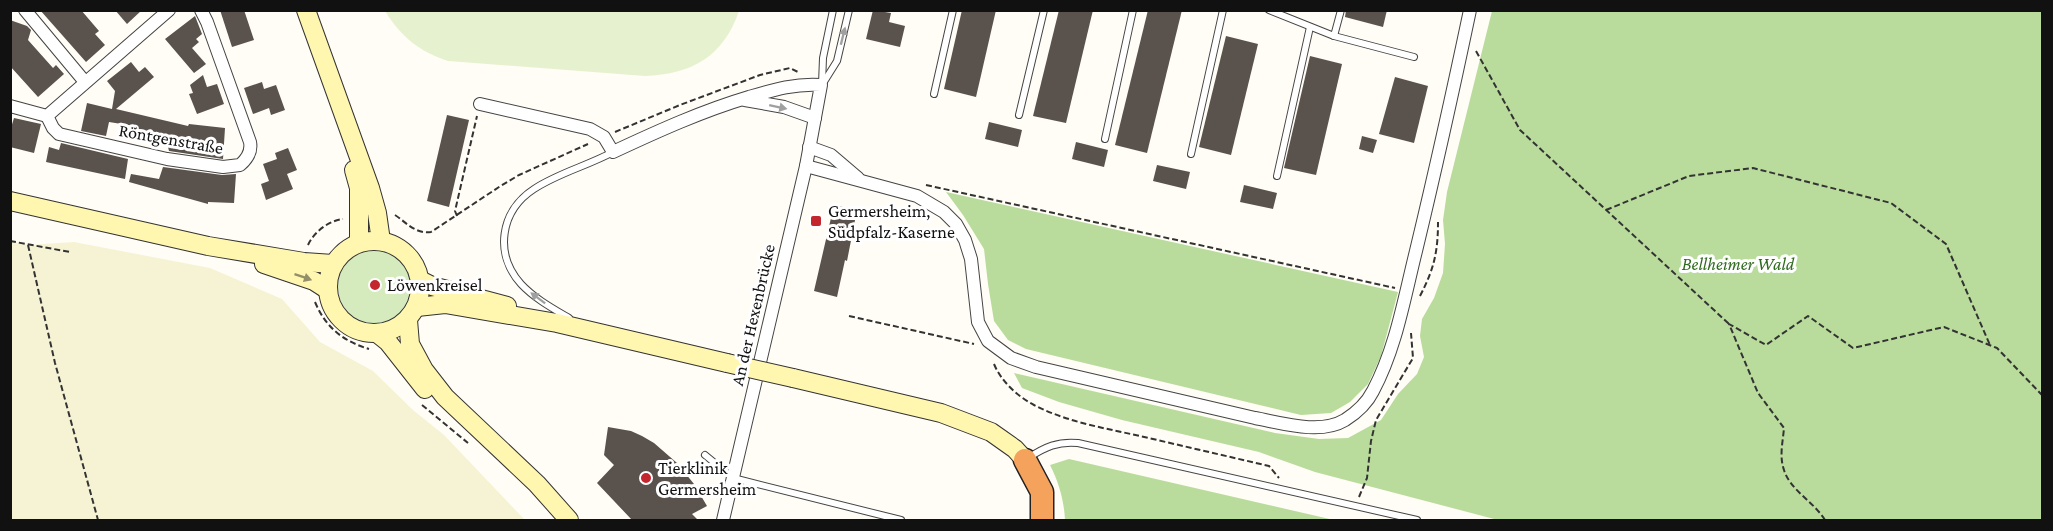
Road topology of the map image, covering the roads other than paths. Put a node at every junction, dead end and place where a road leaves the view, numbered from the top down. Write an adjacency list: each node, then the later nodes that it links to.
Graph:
1 (24, 10): 17 (street)
2 (169, 10): 17 (street)
3 (201, 10): 25 (street, Röntgenstraße)
4 (306, 10): 19 (main road)
5 (833, 10): 18 (lane)
6 (849, 10): 18 (lane, one-way to 6)
7 (953, 10): 20 (lane)
8 (1044, 10): 24 (lane)
9 (1133, 10): 27 (lane)
10 (1224, 10): 30 (lane)
11 (1269, 10): 14 (lane)
12 (1341, 10): 15 (lane)
13 (1470, 10): 33 (street)
14 (1310, 27): 15 (lane); 32 (lane)
15 (1334, 36): 16 (lane)
16 (1414, 57)
17 (85, 82): 25 (street)
18 (821, 86): 21 (street); 26 (street, An der Hexenbrücke)
19 (332, 87): 35 (main road); 36 (main road)
20 (934, 94)
21 (741, 100): 26 (street, one-way to 26); 29 (street)
22 (480, 104): 29 (street)
23 (10, 106): 25 (street)
24 (1019, 115)
25 (47, 116)
26 (815, 118): 28 (street, An der Hexenbrücke)
27 (1105, 139)
28 (809, 147): 31 (street, An der Hexenbrücke); 33 (street)
29 (609, 154): 43 (lane, one-way to 29)
30 (1191, 154)
31 (806, 166): 33 (street); 48 (street, An der Hexenbrücke)
32 (1277, 176)
33 (861, 181)
34 (10, 201): 37 (main road)
35 (381, 241): 36 (main road); 39 (main road)
36 (359, 243): 38 (main road)
37 (208, 246): 38 (main road); 40 (main road, one-way to 40)
38 (333, 264): 40 (main road)
39 (420, 280): 41 (main road); 42 (main road)
40 (320, 293): 44 (main road)
41 (412, 313): 42 (main road); 44 (main road); 46 (main road)
42 (557, 323): 43 (main road)
43 (588, 329): 47 (main road, bridge)
44 (376, 342): 46 (main road)
45 (705, 455): 48 (lane)
46 (509, 457): 49 (main road)
47 (1025, 460): 52 (highway); 53 (lane)
48 (733, 478): 50 (street, An der Hexenbrücke); 51 (lane)
49 (569, 520)
50 (723, 520)
51 (901, 520)
52 (1042, 520)
53 (1418, 520)

